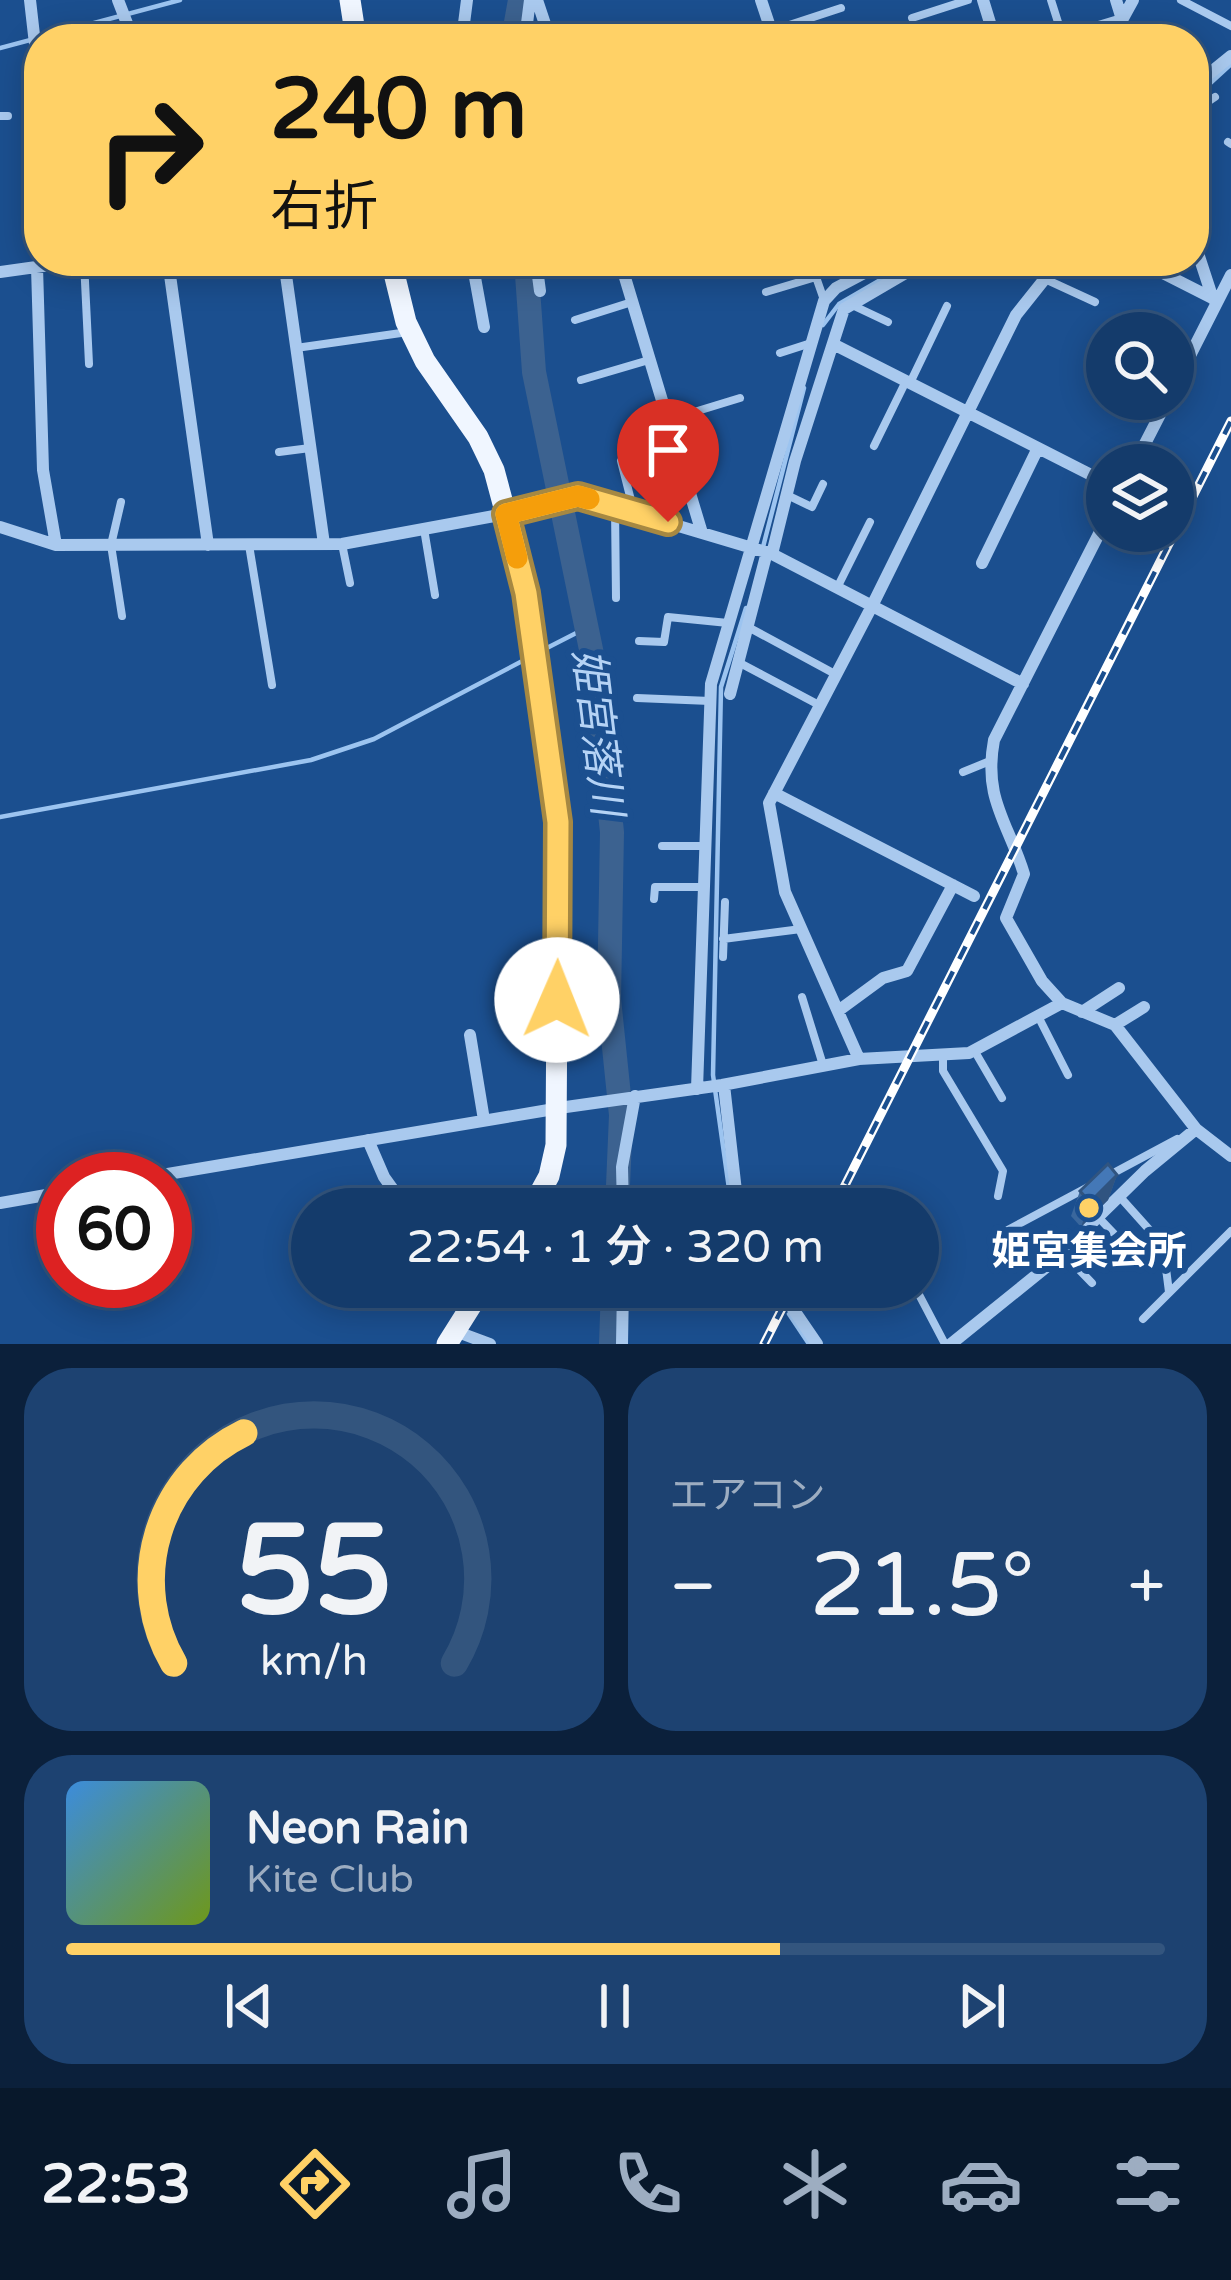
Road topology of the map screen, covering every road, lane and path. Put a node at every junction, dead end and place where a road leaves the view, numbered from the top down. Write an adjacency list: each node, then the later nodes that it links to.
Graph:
1 (968, 0): 6 (lane)
2 (1116, 0): 7 (street)
3 (1133, 0): 7 (street)
4 (1181, 0): 11 (lane)
5 (842, 8): 8 (lane)
6 (912, 18)
7 (1122, 20): 9 (street); 10 (street)
8 (801, 24)
9 (1108, 24)
10 (1123, 24)
11 (1231, 26)
12 (1215, 98): 13 (lane)
13 (1209, 102)
14 (1231, 275): 37 (street)
15 (37, 276): 75 (street)
16 (78, 276): 50 (lane)
17 (170, 276): 72 (street)
18 (286, 276): 47 (street)
19 (395, 276): 43 (main road)
20 (475, 276): 42 (street)
21 (538, 276): 32 (street)
22 (627, 276): 29 (lane)
23 (849, 276): 31 (street)
24 (858, 276): 31 (street)
25 (898, 276): 38 (street)
26 (1047, 276): 30 (street)
27 (1166, 276): 37 (street)
28 (1205, 276): 37 (street)
29 (624, 277): 35 (street)
30 (1045, 279): 36 (lane); 54 (street)
31 (850, 280): 34 (street)
32 (540, 291)
33 (766, 292): 34 (lane)
34 (824, 301): 44 (street)
35 (632, 302): 40 (lane); 49 (street)
36 (1095, 302)
37 (1214, 302): 46 (street)
38 (849, 303): 41 (lane); 45 (street)
39 (947, 306): 52 (lane)
40 (574, 320)
41 (888, 322)
42 (484, 327)
43 (411, 332): 47 (lane); 66 (main road)
44 (811, 343): 48 (lane); 78 (street)
45 (833, 344): 52 (street); 63 (street)
46 (1194, 344)
47 (296, 347): 58 (street)
48 (780, 353)
49 (650, 360): 51 (lane); 55 (street)
50 (89, 364)
51 (581, 380)
52 (908, 382): 54 (street); 57 (lane)
53 (740, 398): 55 (lane)
54 (968, 412): 59 (street); 86 (street)
55 (668, 420): 56 (street)
56 (676, 445): 67 (lane); 71 (street)
57 (874, 446)
58 (310, 448): 60 (lane); 73 (street)
59 (1038, 448): 61 (street); 81 (street)
60 (279, 452)
61 (1086, 472)
62 (823, 484): 63 (lane)
63 (787, 494): 80 (street)
64 (121, 502): 76 (lane)
65 (615, 507): 66 (street); 67 (street); 85 (lane)
66 (514, 511): 70 (street); 130 (main road)
67 (634, 512): 71 (street)
68 (870, 522): 83 (lane)
69 (0, 527): 75 (street)
70 (424, 529): 74 (street); 84 (lane)
71 (702, 532): 78 (street)
72 (208, 544): 76 (street); 77 (street)
73 (324, 544): 74 (street); 77 (street)
74 (342, 544): 82 (lane)
75 (56, 545): 76 (street)
76 (111, 545): 87 (lane)
77 (249, 545): 94 (lane)
78 (751, 547): 80 (street); 88 (street)
79 (1090, 552): 93 (street)
80 (770, 553): 83 (street); 89 (street)
81 (982, 563)
82 (350, 583)
83 (837, 588): 86 (street)
84 (436, 595)
85 (616, 598)
86 (872, 606): 92 (street); 93 (street)
87 (122, 616)
88 (728, 622): 90 (lane); 97 (street)
89 (747, 627): 91 (street); 92 (lane)
90 (639, 641)
91 (738, 662): 95 (street); 98 (lane)
92 (836, 674): 98 (street)
93 (1022, 684): 99 (street)
94 (272, 685)
95 (730, 694)
96 (637, 698): 97 (lane)
97 (710, 701): 103 (street)
98 (820, 706): 101 (street)
99 (990, 761): 100 (lane); 114 (street)
100 (963, 772)
101 (774, 793): 104 (street); 109 (street)
102 (662, 846): 103 (lane)
103 (704, 846): 105 (street)
104 (953, 885): 106 (street); 116 (street)
105 (702, 887): 107 (lane); 127 (street)
106 (974, 896)
107 (654, 899)
108 (725, 902): 110 (lane)
109 (801, 929): 110 (lane); 116 (street)
110 (723, 939): 111 (lane)
111 (723, 957)
112 (1119, 988): 117 (street)
113 (802, 998): 124 (lane)
114 (1062, 1004): 117 (street); 118 (street)
115 (1144, 1007): 119 (street)
116 (838, 1011): 123 (street)
117 (1082, 1012): 119 (street)
118 (1039, 1018): 121 (street); 125 (lane)
119 (1114, 1025): 132 (street)
120 (470, 1034): 131 (street)
121 (974, 1050): 122 (street); 129 (lane)
122 (944, 1056): 123 (street); 140 (lane)
123 (859, 1059): 124 (street)
124 (823, 1066): 126 (street)
125 (1069, 1075)
126 (723, 1085): 127 (street); 139 (street)
127 (700, 1089): 128 (street)
128 (633, 1096): 130 (street); 138 (street)
129 (1002, 1098)
130 (560, 1108): 131 (street); 137 (main road)
131 (484, 1120): 133 (street)
132 (1196, 1129): 134 (street); 142 (street); 145 (lane)
133 (368, 1140): 135 (street); 136 (street)
134 (1231, 1156)
135 (192, 1170)
136 (392, 1188)
137 (542, 1188)
138 (622, 1188)
139 (735, 1188)
140 (998, 1196)
141 (36, 1197): 143 (street)
142 (1120, 1197): 144 (street); 150 (lane)
143 (0, 1203)
144 (1099, 1217): 147 (street); 148 (lane)
145 (1004, 1232)
146 (1231, 1232): 150 (lane)
147 (1063, 1252): 149 (lane); 156 (street)
148 (1142, 1263)
149 (1092, 1283)
150 (1168, 1293): 155 (lane)
151 (470, 1308): 157 (main road)
152 (623, 1308): 159 (street)
153 (792, 1308): 160 (street)
154 (927, 1308): 161 (lane)
155 (1143, 1318)
156 (968, 1331): 161 (street); 162 (lane)
157 (451, 1337): 158 (street)
158 (490, 1344)
159 (622, 1344)
160 (817, 1344)
161 (948, 1344)
162 (978, 1344)

